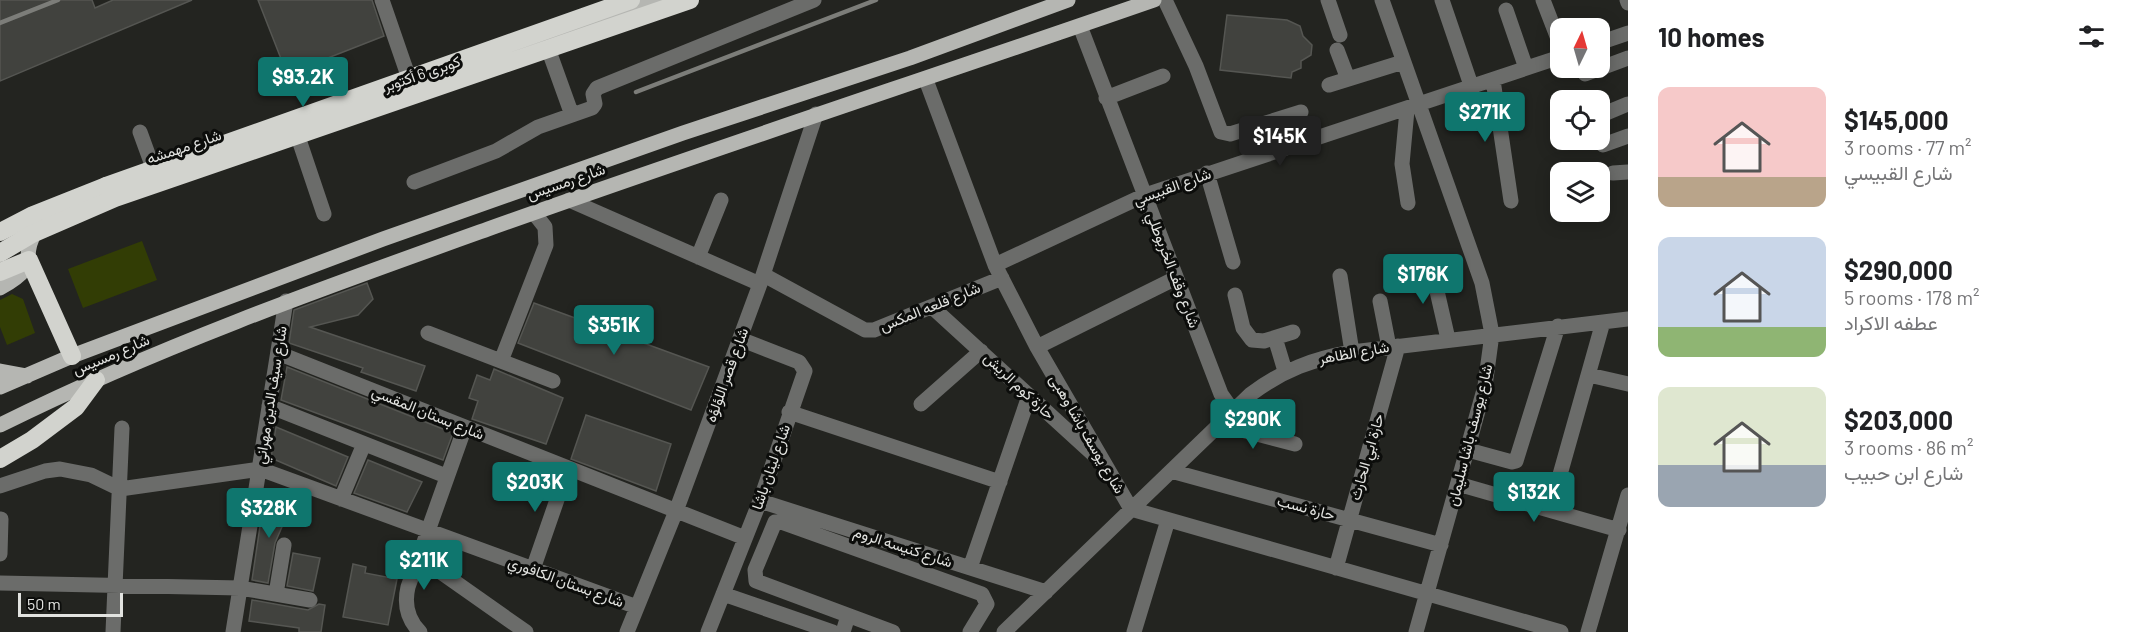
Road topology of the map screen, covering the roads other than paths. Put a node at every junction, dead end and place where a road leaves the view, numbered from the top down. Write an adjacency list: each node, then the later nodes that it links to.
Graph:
1 (382, 0): 29 (street)
2 (632, 0): 52 (highway, كوبرى 6 أكتوبر, bridge)
3 (657, 0): 18 (main road, شارع مهمشه)
4 (690, 0): 53 (highway, كوبرى 6 أكتوبر, bridge)
5 (814, 0): 37 (street)
6 (1068, 0): 82 (main road, شارع رمسيس)
7 (1155, 0): 15 (main road, شارع رمسيس)
8 (1165, 0): 35 (street)
9 (1328, 0): 25 (street)
10 (1382, 0): 21 (street, شارع يوسف باشا سليمان)
11 (1442, 0): 30 (street)
12 (1543, 0): 14 (street)
13 (1506, 10): 23 (street)
14 (1550, 18)
15 (1080, 26): 26 (main road, شارع رمسيس); 31 (street, شارع وقف الخربوطلي)
16 (1628, 33): 17 (street)
17 (1610, 39)
18 (545, 40): 29 (main road, شارع مهمشه); 37 (street)
19 (1628, 58): 22 (street)
20 (1550, 60): 23 (street, شارع القبيسي)
21 (1403, 62): 25 (street); 33 (street, شارع يوسف باشا سليمان)
22 (1610, 65)
23 (1526, 68): 27 (street, شارع القبيسي)
24 (1163, 76): 31 (street)
25 (1348, 79): 28 (street)
26 (926, 80): 36 (main road, شارع رمسيس); 58 (street, شارع يوسف باشا وهبى)
27 (1492, 80): 30 (street, شارع القبيسي); 48 (street)
28 (1329, 85)
29 (412, 87): 38 (main road, شارع مهمشه)
30 (1472, 88): 33 (street, شارع القبيسي)
31 (1106, 98): 45 (street, شارع وقف الخربوطلي)
32 (1628, 104): 34 (street)
33 (1412, 108): 42 (street, شارع القبيسي); 49 (street); 73 (street, شارع يوسف باشا سليمان)
34 (1610, 111)
35 (1300, 112)
36 (816, 114): 46 (main road, شارع رمسيس); 62 (street, شارع قصر اللؤلؤه)
37 (572, 115): 44 (street)
38 (295, 128): 43 (main road, شارع مهمشه); 51 (street)
39 (145, 130): 43 (street)
40 (1628, 136): 41 (street)
41 (1610, 142)
42 (1207, 173): 45 (street, شارع القبيسي); 56 (street)
43 (160, 175): 55 (main road, شارع مهمشه)
44 (414, 183)
45 (1145, 195): 58 (street, شارع القبيسي); 61 (street, شارع وقف الخربوطلي)
46 (569, 200): 50 (main road, شارع رمسيس); 54 (street, شارع قلعه المكس)
47 (721, 200): 54 (street)
48 (1511, 201)
49 (1408, 203)
50 (534, 213): 65 (main road, شارع رمسيس); 83 (street)
51 (324, 214)
52 (0, 232)
53 (0, 253)
54 (698, 257): 62 (street, شارع قلعه المكس)
55 (29, 260): 59 (highway); 63 (main road, شارع مهمشه); 82 (highway)
56 (1233, 262)
57 (1431, 264): 76 (street)
58 (999, 271): 67 (street, شارع قلعه المكس); 77 (street, شارع يوسف باشا وهبى)
59 (0, 272)
60 (1340, 276): 80 (street)
61 (1176, 278): 77 (street); 95 (street, شارع وقف الخربوطلي)
62 (762, 280): 67 (street, شارع قلعه المكس); 75 (street, شارع قصر اللؤلؤه)
63 (0, 288)
64 (1235, 296): 74 (street)
65 (286, 301): 81 (street, شارع سيف الدين مهراني); 88 (main road, شارع رمسيس)
66 (1380, 301): 78 (street)
67 (932, 307): 79 (street, حارة كوم الريش)
68 (1628, 319): 69 (street, شارع الظاهر)
69 (1603, 322): 70 (street, شارع الظاهر); 86 (street)
70 (1558, 326): 73 (street, شارع الظاهر); 103 (street)
71 (1293, 332): 74 (street)
72 (428, 333): 83 (street)
73 (1492, 334): 76 (street, شارع الظاهر); 103 (street, شارع يوسف باشا سليمان)
74 (1275, 338): 85 (street)
75 (740, 339): 96 (street, شارع لينان باشا); 119 (street, شارع قصر اللؤلؤه)
76 (1448, 339): 78 (street, شارع الظاهر)
77 (1037, 347): 105 (street, شارع يوسف باشا وهبى)
78 (1393, 347): 80 (street, شارع الظاهر); 122 (street, حارة ابي الحارث)
79 (981, 351): 92 (street, حارة كوم الريش); 93 (street)
80 (1352, 352): 85 (street, شارع الظاهر)
81 (278, 353): 94 (street, شارع سيف الدين مهراني); 99 (street, شارع بستان المقسي)
82 (72, 356): 87 (main road, شارع رمسيس)
83 (501, 361): 89 (street)
84 (0, 371): 87 (main road)
85 (1285, 371): 95 (street, شارع الظاهر)
86 (1589, 375): 90 (street); 118 (street)
87 (27, 376): 91 (main road, شارع رمسيس)
88 (96, 380): 98 (main road, شارع رمسيس); 104 (highway)
89 (553, 381)
90 (1628, 384)
91 (0, 387)
92 (1029, 396): 105 (street, حارة كوم الريش); 110 (street)
93 (921, 404)
94 (269, 406): 101 (street); 107 (street, شارع سيف الدين مهراني)
95 (1233, 411): 97 (street, شارع الظاهر)
96 (789, 412): 110 (street); 116 (street, شارع لينان باشا)
97 (1220, 424): 102 (street); 108 (street, شارع الظاهر)
98 (0, 425)
99 (465, 427): 106 (street, شارع بستان المقسي); 109 (street)
100 (122, 428): 113 (street)
101 (364, 444): 109 (street); 115 (street)
102 (1295, 444)
103 (1468, 450): 111 (street, شارع يوسف باشا سليمان)
104 (0, 459)
105 (1106, 466): 117 (street, شارع يوسف باشا وهبى)
106 (568, 468): 119 (street, شارع بستان المقسي); 132 (street)
107 (260, 469): 113 (street); 115 (street, شارع بستان الكافوري); 135 (street, شارع سيف الدين مهراني)
108 (1171, 471): 117 (street, شارع الظاهر); 122 (street, حارة نسب)
109 (446, 477): 123 (street)
110 (1000, 482): 130 (street)
111 (1458, 484): 118 (street); 127 (street, شارع يوسف باشا سليمان)
112 (0, 486): 113 (street)
113 (120, 489): 134 (street)
114 (1628, 495): 125 (street)
115 (341, 499): 123 (street, شارع بستان الكافوري)
116 (760, 501): 124 (street, شارع لينان باشا); 130 (street, شارع كنيسه الروم)
117 (1131, 509): 121 (street, شارع يوسف باشا وهبى); 136 (street, شارع الظاهر)
118 (1550, 510): 125 (street)
119 (676, 511): 124 (street, شارع بستان المقسي); 141 (street, شارع قصر اللؤلؤه)
120 (1, 519): 128 (street)
121 (1168, 520): 131 (street, شارع يوسف باشا وهبى); 154 (street)
122 (1350, 520): 127 (street, حارة نسب); 131 (street, حارة ابي الحارث)
123 (426, 530): 129 (street); 132 (street, شارع بستان الكافوري)
124 (745, 538): 138 (street, شارع لينان باشا)
125 (1621, 540): 157 (street)
126 (284, 545): 137 (street)
127 (1441, 545): 139 (street, شارع يوسف باشا سليمان)
128 (0, 554)
129 (418, 556): 145 (street); 146 (street)
130 (970, 568): 136 (street, شارع كنيسه الروم)
131 (1336, 568): 139 (street, شارع يوسف باشا وهبى)
132 (533, 569): 141 (street, شارع بستان الكافوري)
133 (0, 584): 134 (street)
134 (115, 585): 135 (street); 143 (street)
135 (240, 588): 137 (street); 144 (street, شارع سيف الدين مهراني)
136 (1046, 592): 153 (street, شارع الظاهر)
137 (276, 594): 140 (street)
138 (723, 594): 148 (street, شارع لينان باشا); 149 (street)
139 (1427, 594): 155 (street, شارع يوسف باشا سليمان); 156 (street, شارع يوسف باشا وهبى)
140 (310, 600)
141 (637, 607): 147 (street, شارع قصر اللؤلؤه)
142 (848, 616): 150 (street); 151 (street); 152 (street)
143 (113, 632)
144 (233, 632)
145 (420, 632)
146 (526, 632)
147 (627, 632)
148 (708, 632)
149 (832, 632)
150 (843, 632)
151 (893, 632)
152 (970, 632)
153 (1004, 632)
154 (1134, 632)
155 (1416, 632)
156 (1561, 632)
157 (1588, 632)

